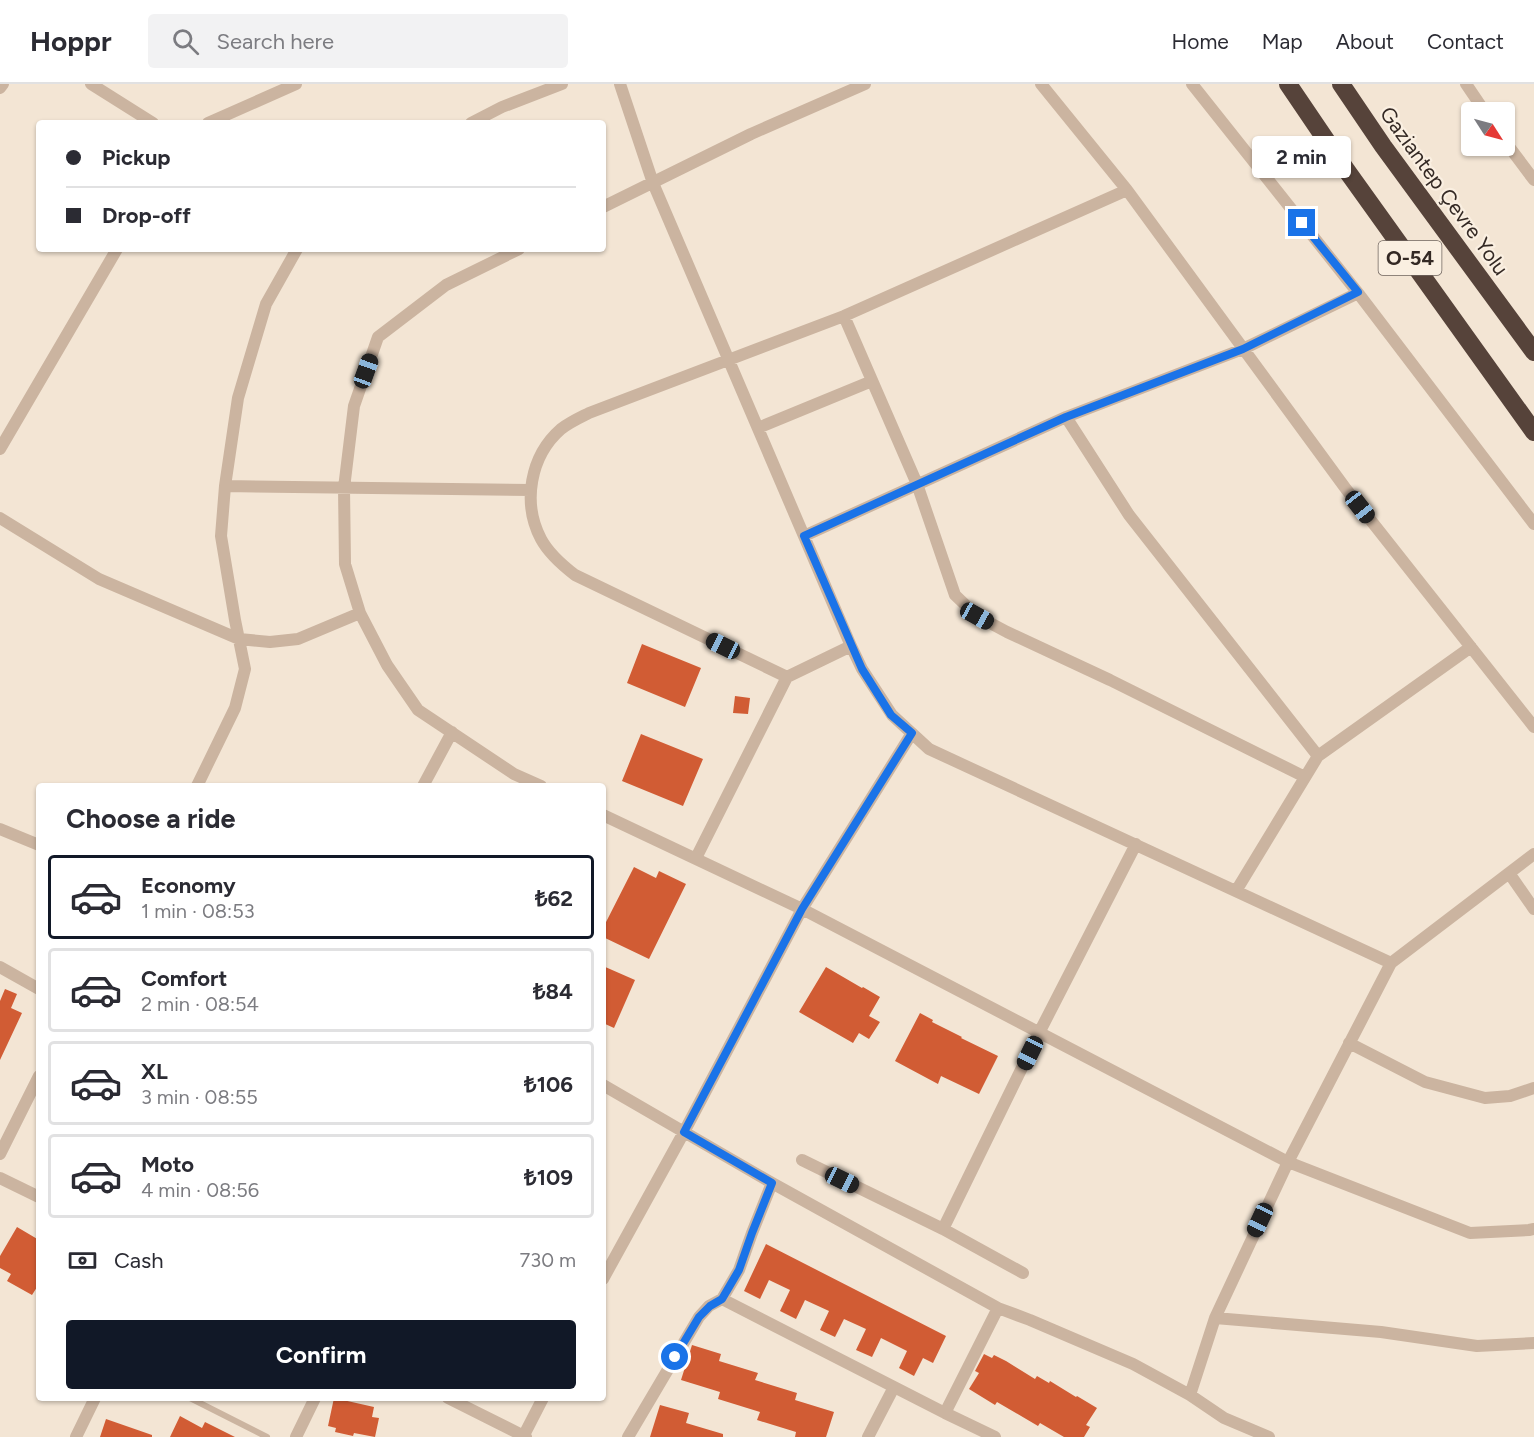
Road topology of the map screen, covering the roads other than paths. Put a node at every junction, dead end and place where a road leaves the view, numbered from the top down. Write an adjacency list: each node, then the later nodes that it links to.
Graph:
1 (3, 84): 12 (street)
2 (91, 84): 14 (street)
3 (296, 84): 15 (street)
4 (562, 84): 16 (street)
5 (620, 84): 19 (street)
6 (865, 84): 19 (street)
7 (1041, 84): 20 (street)
8 (1192, 84): 25 (street)
9 (1288, 84): 33 (highway, O-54)
10 (1341, 84): 28 (highway, Gaziantep Çevre Yolu / O-54)
11 (1466, 84): 13 (street)
12 (0, 88)
13 (1478, 102)
14 (148, 120)
15 (215, 120)
16 (477, 120)
17 (1515, 155): 18 (street)
18 (1534, 180)
19 (653, 183): 21 (street); 29 (street)
20 (1127, 190): 26 (street); 27 (street)
21 (606, 206)
22 (115, 252): 34 (street)
23 (295, 252): 36 (street)
24 (513, 252): 37 (street)
25 (1358, 292): 27 (street); 40 (street)
26 (844, 316): 29 (street); 30 (street)
27 (1243, 349): 31 (street); 45 (street)
28 (1534, 352)
29 (729, 361): 32 (street); 38 (street)
30 (872, 381): 32 (street); 35 (street)
31 (1066, 417): 35 (street); 50 (street)
32 (758, 428): 41 (street)
33 (1534, 432)
34 (0, 449)
35 (917, 484): 41 (street); 51 (street)
36 (225, 486): 37 (street); 43 (street)
37 (344, 488): 38 (street); 42 (street)
38 (531, 490): 46 (street)
39 (0, 518): 43 (street)
40 (1534, 524)
41 (804, 536): 44 (street)
42 (360, 613): 43 (street); 48 (street)
43 (239, 639): 52 (street)
44 (851, 646): 46 (street); 49 (street)
45 (1471, 647): 47 (street); 50 (street)
46 (787, 677): 60 (street)
47 (1534, 727)
48 (452, 732): 53 (street); 54 (street)
49 (912, 733): 58 (street); 63 (street)
50 (1318, 756): 51 (street)
51 (1305, 777): 62 (street)
52 (198, 783)
53 (425, 783)
54 (534, 783)
55 (606, 816): 60 (street)
56 (0, 829): 57 (street)
57 (36, 844)
58 (1136, 844): 62 (street); 68 (street)
59 (1534, 854): 61 (street)
60 (696, 858): 63 (street)
61 (1509, 873): 64 (street); 65 (street)
62 (1236, 891): 65 (street)
63 (802, 909): 68 (street); 73 (street)
64 (1534, 909)
65 (1391, 963): 69 (street)
66 (0, 967): 67 (street)
67 (36, 986)
68 (1039, 1033): 76 (street); 81 (street)
69 (1349, 1043): 72 (street); 76 (street)
70 (36, 1082): 74 (street)
71 (606, 1087): 73 (street)
72 (1534, 1088)
73 (684, 1132): 78 (street); 82 (street)
74 (0, 1154)
75 (802, 1160): 81 (street)
76 (1288, 1162): 80 (street); 86 (street)
77 (0, 1178): 79 (street)
78 (772, 1183): 84 (street); 85 (street)
79 (36, 1196)
80 (1534, 1228)
81 (944, 1229): 83 (street)
82 (606, 1270)
83 (1023, 1273)
84 (722, 1299): 88 (street); 100 (street)
85 (998, 1308): 89 (street); 95 (street)
86 (1215, 1318): 87 (street); 89 (street)
87 (1534, 1343)
88 (894, 1387): 95 (street); 101 (street)
89 (1190, 1395): 103 (street)
90 (94, 1401): 96 (street)
91 (196, 1401): 97 (lane)
92 (314, 1401): 98 (street)
93 (454, 1401): 99 (street)
94 (542, 1401): 99 (street)
95 (945, 1413): 102 (street)
96 (76, 1437)
97 (267, 1437)
98 (296, 1437)
99 (525, 1437)
100 (628, 1437)
101 (867, 1437)
102 (995, 1437)
103 (1269, 1437)

